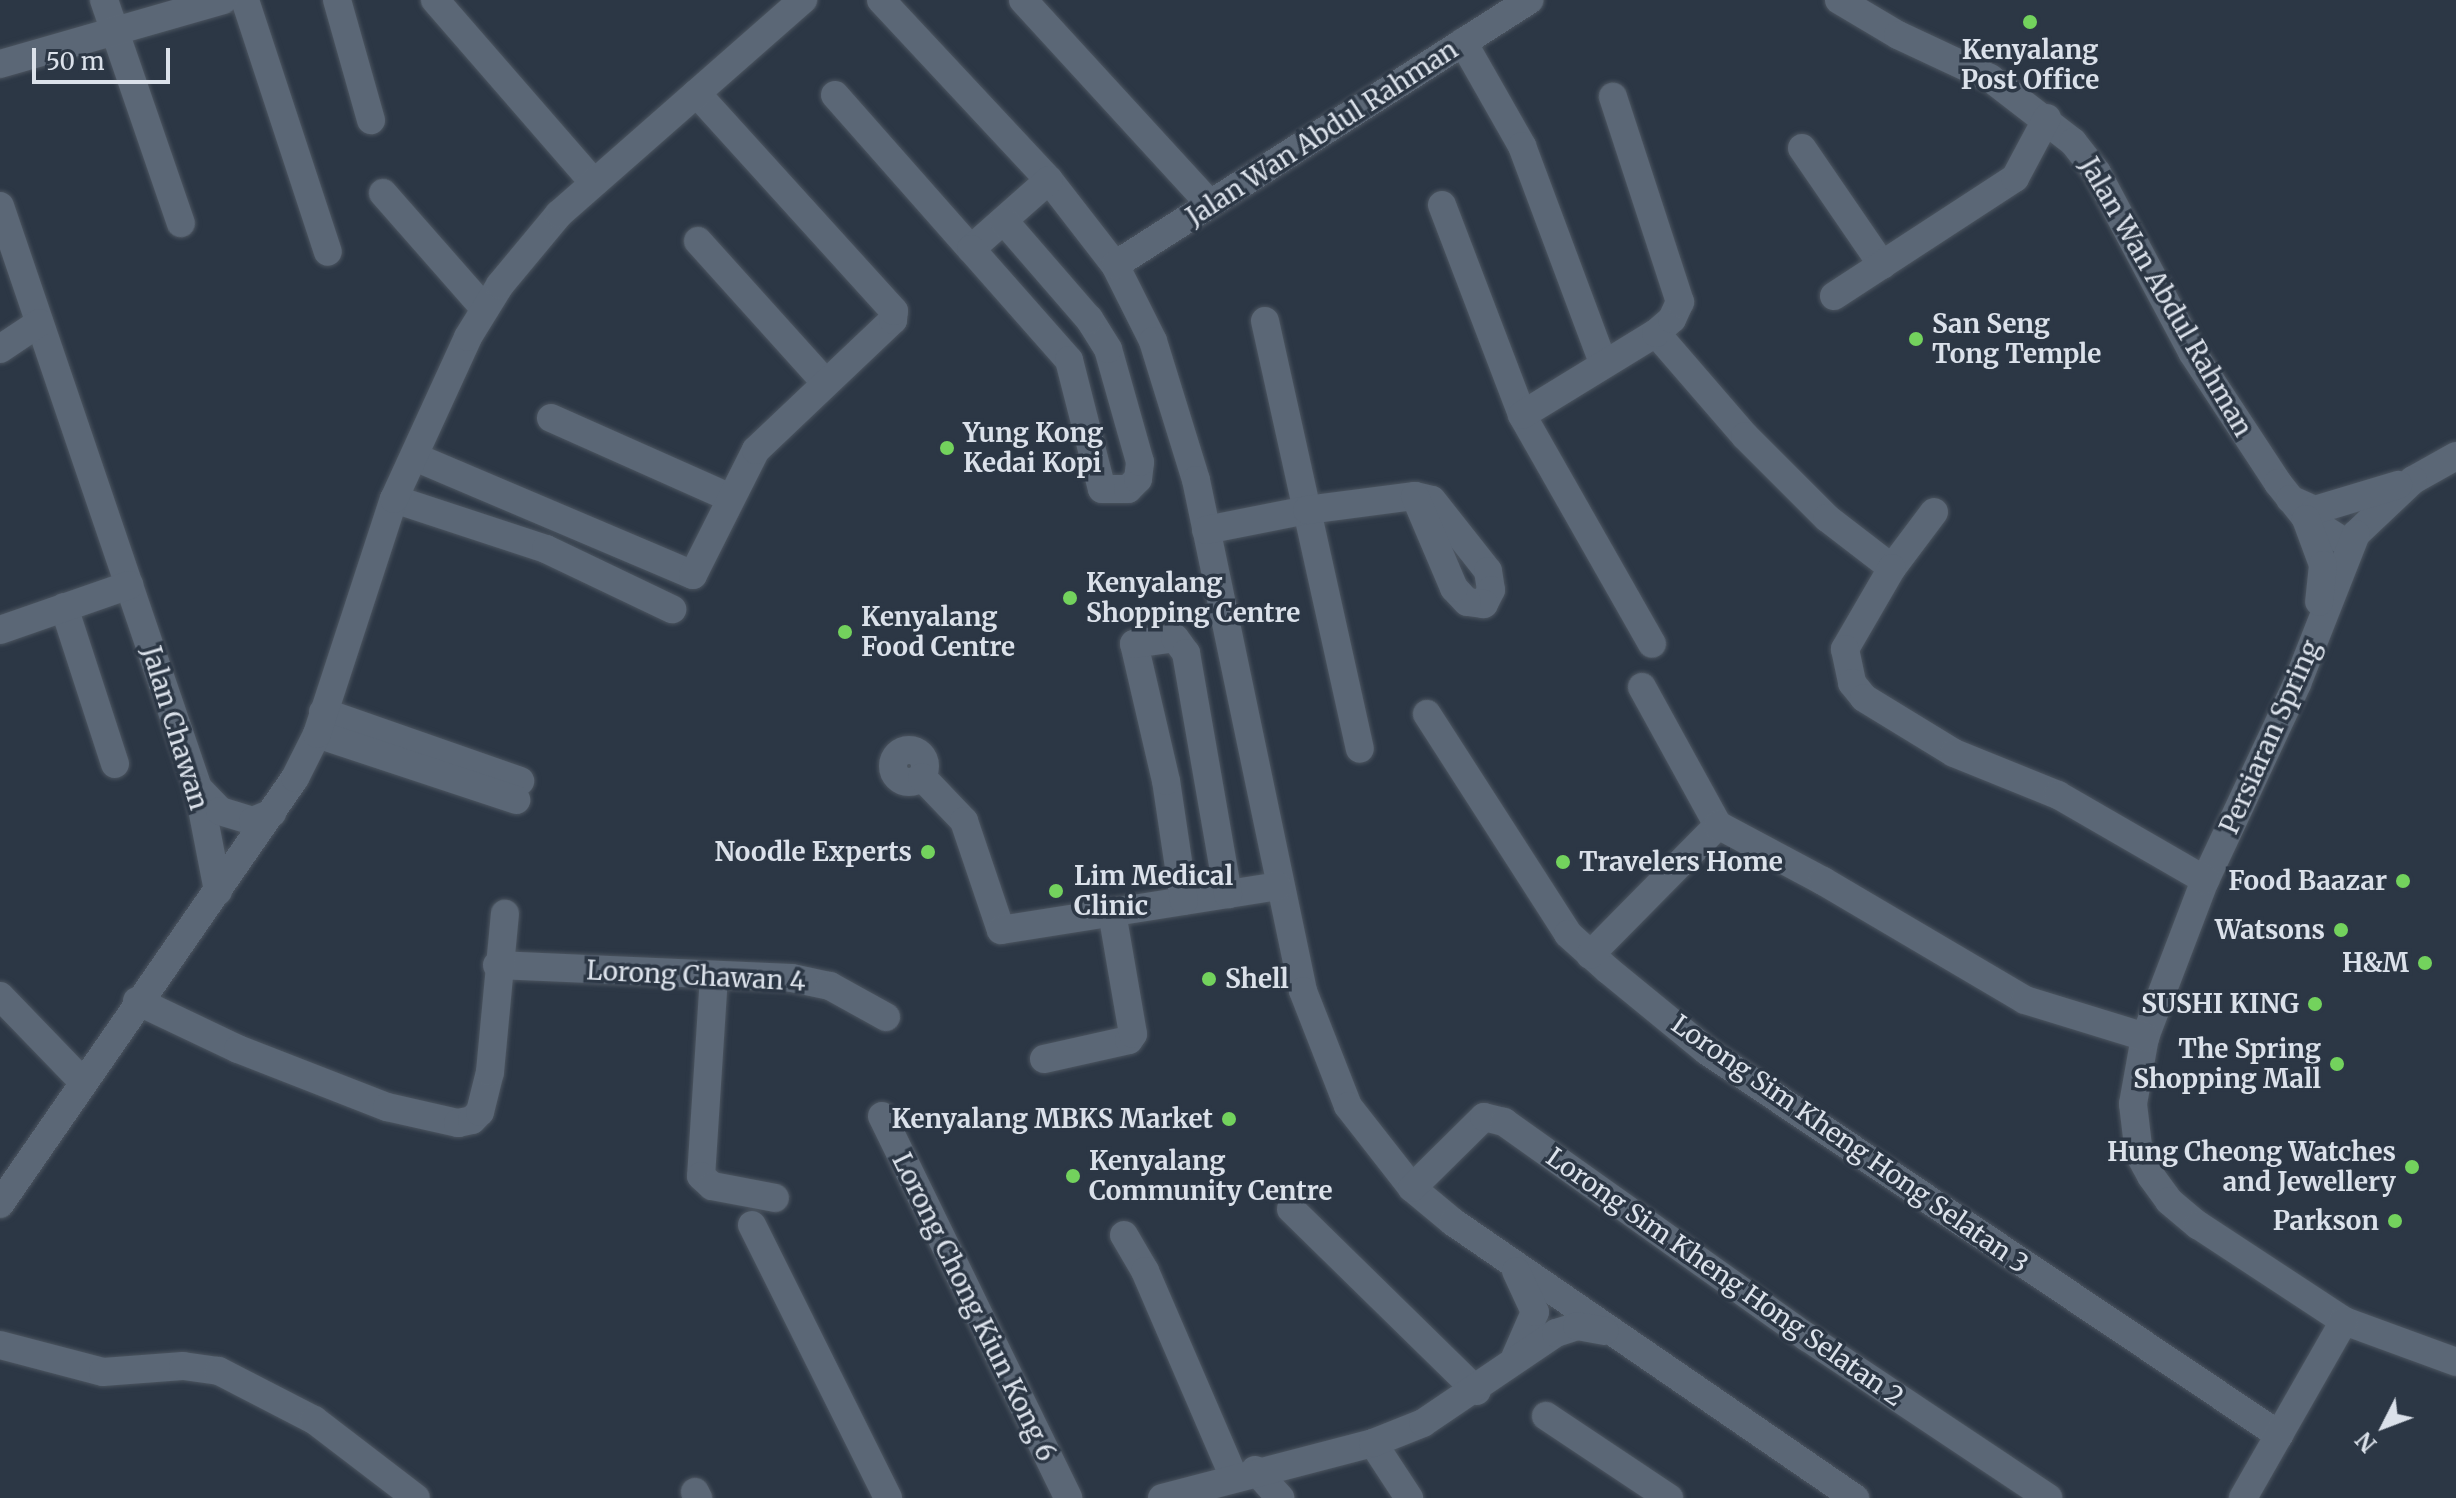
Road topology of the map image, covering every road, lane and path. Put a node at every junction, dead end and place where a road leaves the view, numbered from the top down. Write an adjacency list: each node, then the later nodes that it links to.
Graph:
1 (104, 0): 12 (street)
2 (223, 0): 12 (street)
3 (245, 0): 31 (street)
4 (337, 0): 19 (street)
5 (803, 0): 15 (street)
6 (881, 0): 21 (street)
7 (1023, 0): 24 (street)
8 (1529, 0): 13 (street, Jalan Wan Abdul Rahman)
9 (1839, 0): 11 (street, Jalan Wan Abdul Rahman)
10 (443, 3): 22 (street)
11 (1865, 9): 18 (street, Jalan Wan Abdul Rahman)
12 (113, 29): 14 (street); 28 (street)
13 (1463, 42): 24 (street, Jalan Wan Abdul Rahman); 40 (street)
14 (0, 64)
15 (696, 93): 22 (street); 41 (street)
16 (835, 95): 30 (street)
17 (1613, 97): 38 (street)
18 (2047, 118): 33 (street); 50 (street, Jalan Wan Abdul Rahman)
19 (371, 120)
20 (1802, 148): 33 (street)
21 (1049, 180): 27 (street); 32 (street)
22 (594, 183): 35 (street)
23 (383, 193): 35 (street)
24 (1210, 204): 32 (street, Jalan Wan Abdul Rahman)
25 (1442, 205): 42 (street)
26 (0, 206): 37 (street, Jalan Chawan)
27 (1004, 221): 30 (street); 30 (street)
28 (181, 223)
29 (698, 241): 41 (street)
30 (971, 249)
31 (328, 252)
32 (1115, 265): 53 (street)
33 (1882, 265): 34 (street)
34 (1834, 296)
35 (485, 309): 45 (street)
36 (1265, 321): 51 (street)
37 (39, 323): 39 (street); 56 (street, Jalan Chawan)
38 (1656, 333): 40 (street); 55 (street)
39 (0, 349)
40 (1603, 363): 42 (street)
41 (826, 383): 48 (street)
42 (1522, 415): 61 (street)
43 (551, 418): 48 (street)
44 (2456, 456): 46 (street)
45 (415, 457): 48 (street); 49 (street)
46 (2413, 480): 50 (street); 54 (street)
47 (1415, 496): 51 (street)
48 (731, 498)
49 (394, 499): 58 (street); 64 (street)
50 (2297, 508): 54 (street, Jalan Wan Abdul Rahman); 60 (street)
51 (1307, 510): 53 (street); 65 (street)
52 (1934, 512): 55 (street)
53 (1206, 530): 73 (street)
54 (2351, 546): 60 (street, Persiaran Spring)
55 (1892, 568): 72 (street)
56 (129, 585): 57 (street); 68 (street, Jalan Chawan)
57 (64, 607): 59 (street); 66 (street)
58 (672, 609)
59 (0, 630)
60 (2315, 634): 72 (street, Persiaran Spring)
61 (1652, 644)
62 (1642, 687): 71 (street)
63 (1427, 714): 79 (street, Lorong Sim Kheng Hong Selatan 3)
64 (320, 723): 69 (street); 70 (street)
65 (1360, 749)
66 (115, 764)
67 (922, 777): 77 (street)
68 (198, 788): 70 (street); 74 (street, Jalan Chawan)
69 (518, 790)
70 (272, 813): 74 (street)
71 (1718, 825): 79 (street); 85 (street)
72 (2205, 880): 85 (street, Persiaran Spring)
73 (1278, 886): 75 (street); 89 (street)
74 (218, 891): 83 (street)
75 (1228, 894): 76 (street); 76 (street)
76 (1184, 901): 77 (street)
77 (1112, 912): 86 (street)
78 (505, 914): 80 (street)
79 (1590, 955): 103 (street, Lorong Sim Kheng Hong Selatan 3)
80 (497, 965): 81 (street, Lorong Chawan 4); 83 (street)
81 (714, 976): 84 (street, Lorong Chawan 4); 90 (street)
82 (0, 996): 87 (street)
83 (137, 1001): 87 (street)
84 (886, 1017)
85 (2145, 1037): 96 (street, Persiaran Spring)
86 (1044, 1059)
87 (82, 1081): 91 (street)
88 (882, 1116): 108 (street, Lorong Chong Kiun Kong 6)
89 (1412, 1188): 95 (street); 114 (street, Lorong Sim Kheng Hong Selatan 2)
90 (775, 1198)
91 (0, 1204)
92 (1291, 1209): 101 (street)
93 (752, 1225): 107 (street)
94 (1124, 1235): 105 (street)
95 (1514, 1268): 97 (street); 100 (street)
96 (2344, 1321): 99 (street, Persiaran Spring); 103 (street)
97 (1610, 1332): 100 (street); 113 (street)
98 (0, 1345): 106 (street)
99 (2456, 1362)
100 (1510, 1368): 101 (street)
101 (1477, 1391): 104 (street)
102 (1546, 1416): 112 (street)
103 (2279, 1435): 115 (street)
104 (1373, 1443): 105 (street); 111 (street)
105 (1244, 1473): 109 (street); 110 (street)
106 (416, 1498)
107 (888, 1498)
108 (1068, 1498)
109 (1162, 1498)
110 (1280, 1498)
111 (1409, 1498)
112 (1669, 1498)
113 (1855, 1498)
114 (2048, 1498)
115 (2243, 1498)

